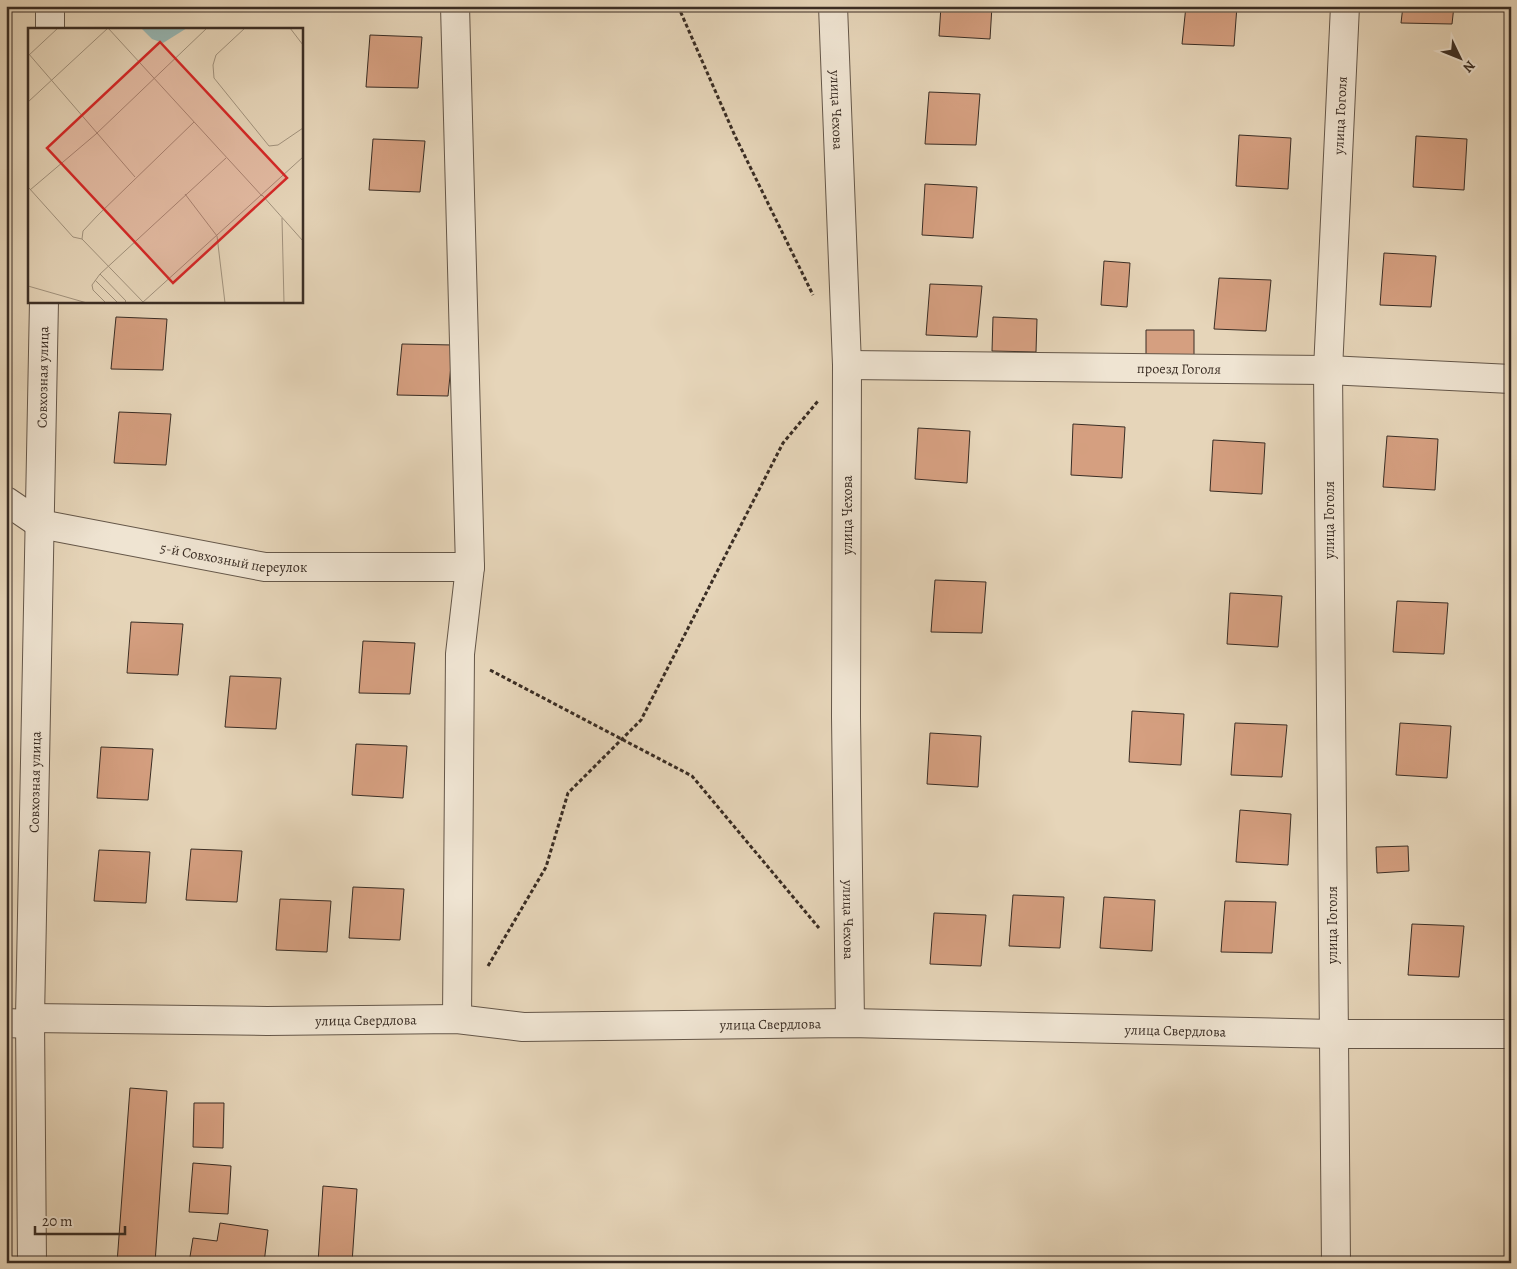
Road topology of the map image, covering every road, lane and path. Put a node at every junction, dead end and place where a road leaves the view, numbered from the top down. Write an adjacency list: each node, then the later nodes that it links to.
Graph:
1 (50, 6): 6 (street)
2 (455, 6): 15 (street)
3 (678, 6): 8 (path)
4 (833, 6): 9 (street, улица Чехова)
5 (1344, 6): 10 (street, улица Гоголя)
6 (50, 28)
7 (44, 302): 14 (street, Совхозная улица)
8 (817, 303)
9 (847, 364): 10 (street, проезд Гоголя); 18 (street, улица Чехова)
10 (1328, 370): 11 (street, проезд Гоголя); 23 (street, улица Гоголя)
11 (1511, 379)
12 (818, 400): 17 (path)
13 (6, 501): 14 (street, 5-й Совхозный переулок)
14 (40, 524): 15 (street, 5-й Совхозный переулок); 21 (street, Совхозная улица)
15 (470, 567): 16 (street)
16 (460, 654): 17 (path); 20 (street)
17 (622, 739): 18 (path); 19 (path)
18 (848, 963): 22 (street, улица Чехова)
19 (487, 968)
20 (457, 1019): 21 (street, улица Свердлова); 22 (street, улица Свердлова)
21 (23, 1022): 25 (street, Совхозная улица)
22 (850, 1023): 23 (street, улица Свердлова)
23 (1333, 1034): 24 (street, улица Свердлова); 26 (street, улица Гоголя)
24 (1511, 1034)
25 (32, 1263)
26 (1336, 1263)

